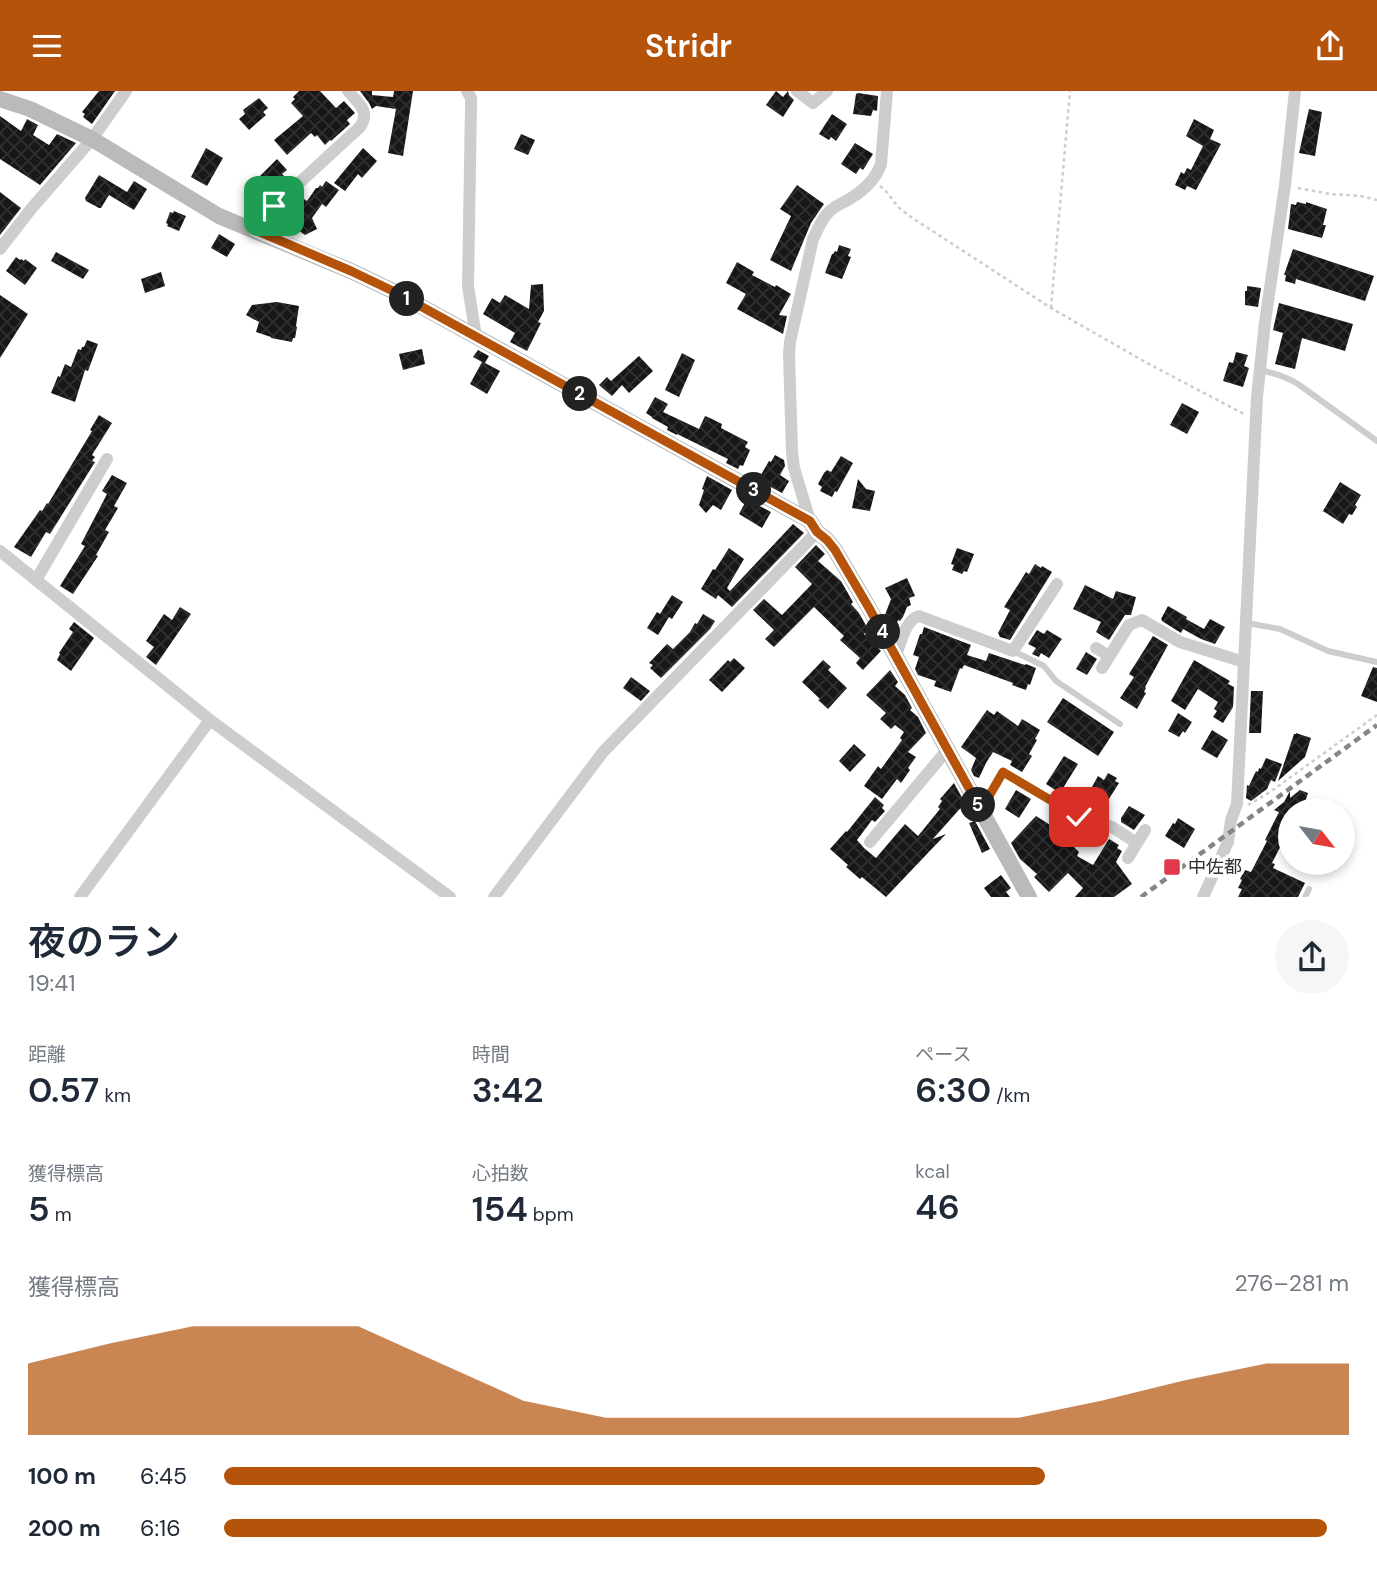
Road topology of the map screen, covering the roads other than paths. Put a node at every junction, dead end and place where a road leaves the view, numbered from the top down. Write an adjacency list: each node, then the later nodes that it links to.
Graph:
1 (126, 91): 9 (street)
2 (348, 91): 10 (street)
3 (467, 91): 12 (street)
4 (797, 91): 5 (street)
5 (827, 91)
6 (887, 91): 16 (street)
7 (1296, 91): 13 (street)
8 (0, 99): 9 (street)
9 (92, 139): 10 (street); 11 (street)
10 (255, 230): 12 (street)
11 (0, 249)
12 (476, 337): 16 (street)
13 (1260, 370): 14 (lane); 20 (street)
14 (1377, 441)
15 (107, 459): 18 (street)
16 (813, 526): 23 (street); 40 (street)
17 (0, 551): 18 (street)
18 (36, 580): 28 (street)
19 (1057, 584): 22 (street)
20 (1247, 623): 25 (street); 26 (lane)
21 (1096, 648): 24 (street)
22 (1013, 651): 23 (street); 29 (lane)
23 (896, 655): 30 (street)
24 (1110, 656): 25 (street); 27 (street)
25 (1244, 662): 41 (street)
26 (1377, 662)
27 (1102, 668)
28 (210, 720): 38 (street); 39 (street)
29 (1120, 724)
30 (948, 749): 31 (street); 33 (street)
31 (981, 810): 34 (street); 37 (street)
32 (1145, 830): 34 (street)
33 (870, 842)
34 (1137, 843): 35 (street)
35 (1128, 858)
36 (1309, 889): 42 (lane)
37 (1028, 896)
38 (80, 897)
39 (450, 897)
40 (494, 897)
41 (1203, 897)
42 (1305, 897)

